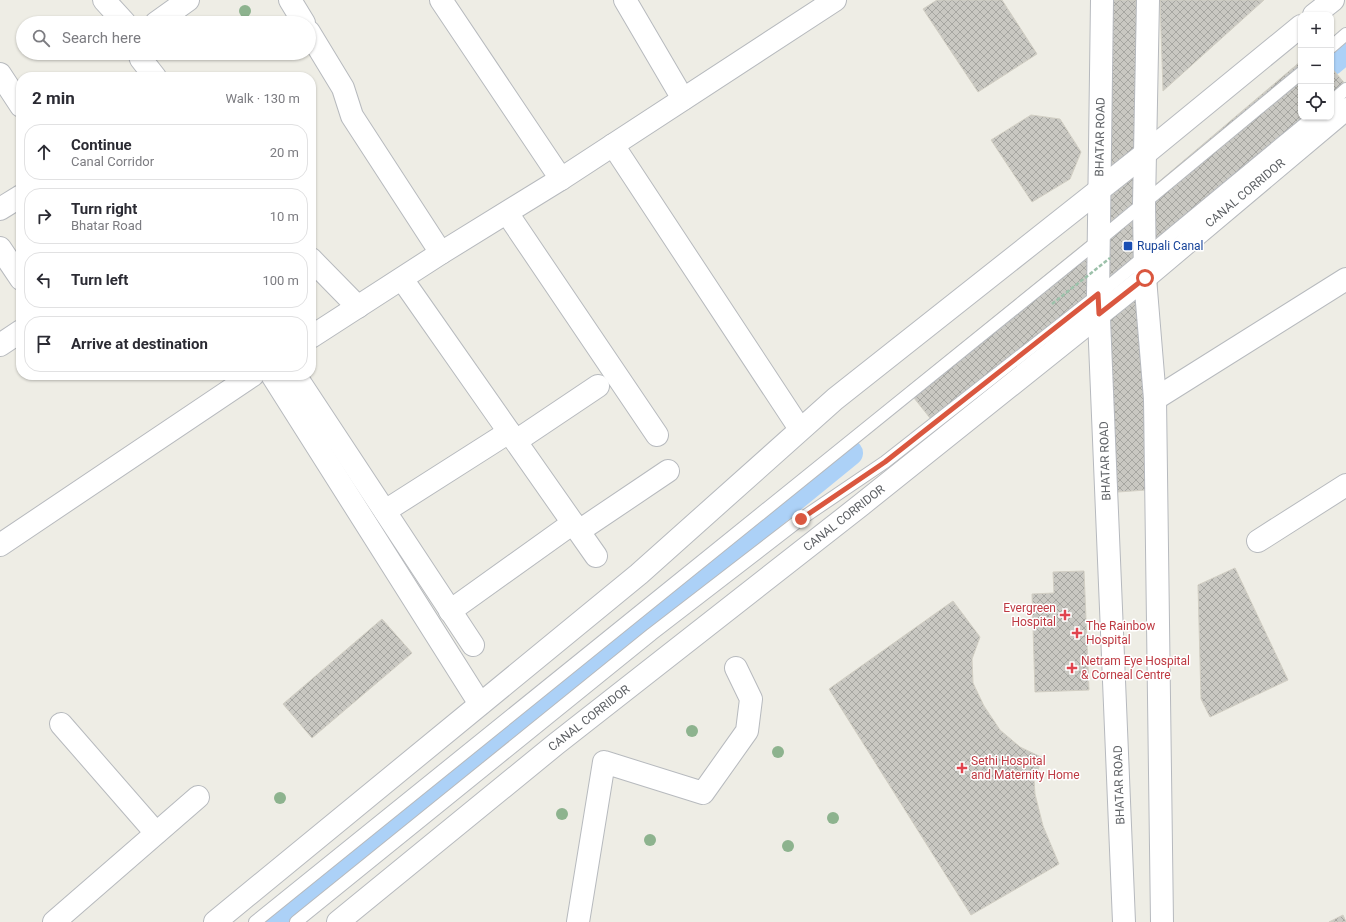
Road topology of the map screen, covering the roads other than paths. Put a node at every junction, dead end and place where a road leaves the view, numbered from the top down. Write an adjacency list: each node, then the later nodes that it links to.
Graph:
1 (104, 0): 11 (street)
2 (188, 0): 12 (street)
3 (290, 0): 13 (street)
4 (441, 0): 30 (street)
5 (625, 0): 24 (street)
6 (835, 0): 24 (street)
7 (1102, 0): 31 (street, BHATAR ROAD)
8 (1148, 0): 29 (street)
9 (1333, 0): 10 (street)
10 (1318, 12)
11 (119, 16)
12 (166, 16)
13 (300, 16)
14 (1298, 28): 29 (street)
15 (1346, 34): 17 (lane)
16 (316, 44): 38 (street)
17 (1334, 44)
18 (142, 60): 19 (street)
19 (151, 72)
20 (0, 74): 23 (street)
21 (1298, 76): 33 (lane)
22 (1346, 89): 25 (lane)
23 (16, 98)
24 (683, 99): 28 (street)
25 (1334, 99)
26 (1346, 109): 40 (street, CANAL CORRIDOR)
27 (1309, 120): 40 (lane)
28 (613, 145): 30 (street); 54 (street)
29 (1146, 153): 31 (street); 33 (street)
30 (561, 179): 35 (street)
31 (1100, 190): 37 (street, BHATAR ROAD); 54 (street)
32 (16, 199): 34 (street)
33 (1144, 204): 37 (lane); 40 (street)
34 (0, 209)
35 (507, 213): 38 (street); 55 (street)
36 (0, 248): 41 (street)
37 (1104, 249): 44 (street, BHATAR ROAD); 74 (lane)
38 (441, 253): 42 (street)
39 (316, 264): 45 (street)
40 (1145, 267): 44 (street, CANAL CORRIDOR); 53 (street)
41 (16, 272)
42 (402, 279): 45 (street); 56 (street)
43 (1346, 279): 53 (street)
44 (1099, 304): 71 (street, BHATAR ROAD); 75 (lane); 76 (street, CANAL CORRIDOR)
45 (358, 307): 47 (street)
46 (16, 334): 48 (street)
47 (316, 334)
48 (0, 345)
49 (246, 380): 62 (street)
50 (275, 380): 67 (street)
51 (298, 380): 59 (street)
52 (598, 386): 56 (street)
53 (1154, 399): 78 (street)
54 (800, 429): 67 (street)
55 (657, 435)
56 (512, 437): 59 (street); 60 (street)
57 (668, 472): 60 (street)
58 (1346, 485): 61 (street)
59 (385, 511): 64 (street)
60 (576, 527): 63 (street); 64 (street)
61 (1258, 541)
62 (0, 545)
63 (596, 556)
64 (450, 610): 65 (street)
65 (473, 645)
66 (736, 668): 77 (street)
67 (480, 704): 73 (street)
68 (61, 724): 70 (street)
69 (198, 797): 70 (street)
70 (156, 834): 72 (street)
71 (1123, 921)
72 (54, 922)
73 (215, 922)
74 (255, 922)
75 (296, 922)
76 (338, 922)
77 (578, 922)
78 (1162, 922)

